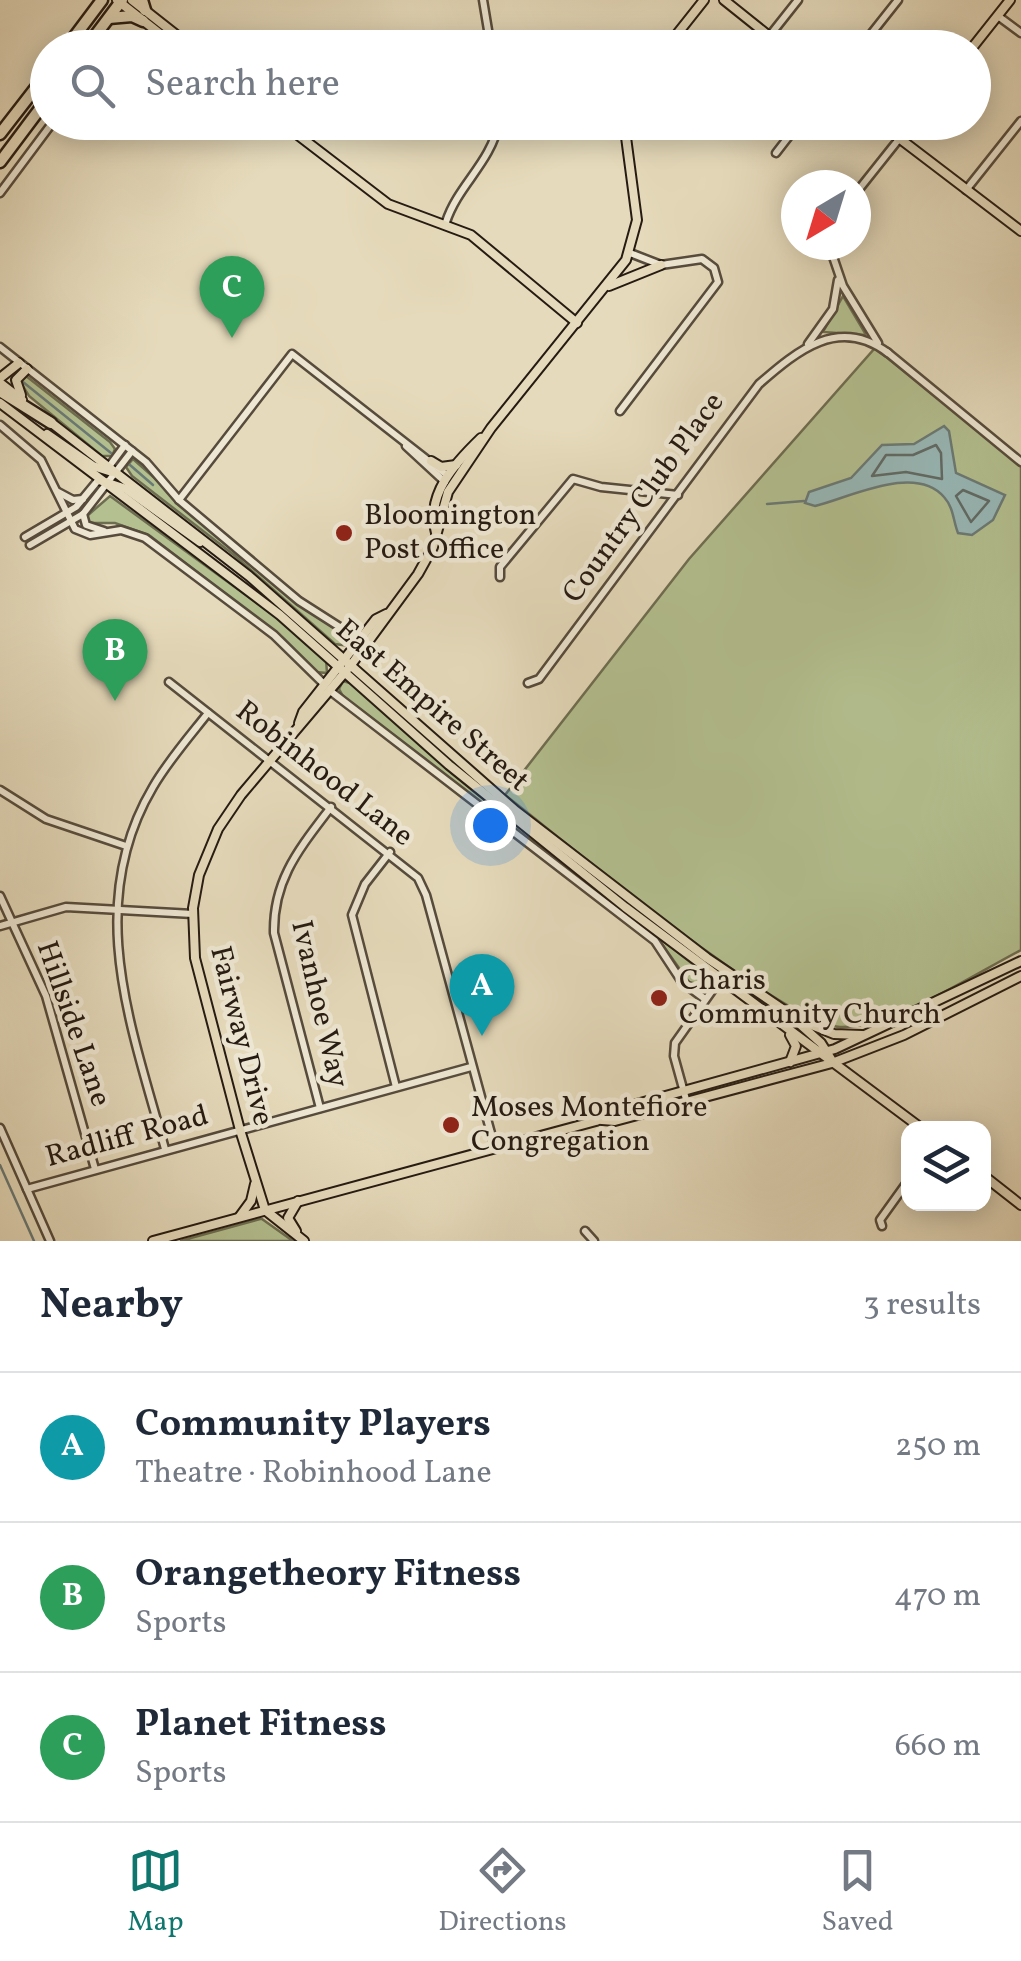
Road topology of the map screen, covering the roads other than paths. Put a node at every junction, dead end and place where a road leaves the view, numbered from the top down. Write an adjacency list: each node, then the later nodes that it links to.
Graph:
1 (483, 0): 16 (street)
2 (704, 0): 17 (main road)
3 (724, 0): 18 (main road)
4 (798, 0): 19 (street)
5 (898, 0): 20 (street)
6 (1010, 0): 10 (main road)
7 (123, 1): 9 (main road); 11 (highway)
8 (97, 3): 12 (highway)
9 (144, 10): 11 (highway); 14 (main road); 15 (main road)
10 (998, 16): 21 (main road); 22 (street)
11 (108, 18): 13 (highway)
12 (78, 30)
13 (99, 30)
14 (162, 30)
15 (167, 30)
16 (488, 30)
17 (680, 30)
18 (762, 30)
19 (774, 30)
20 (874, 30)
21 (987, 30)
22 (1021, 33)
23 (30, 95): 26 (highway)
24 (1021, 121): 37 (street)
25 (30, 122): 35 (highway)
26 (0, 134)
27 (39, 140): 38 (street)
28 (304, 140): 39 (main road)
29 (493, 140): 39 (street)
30 (626, 140): 41 (main road)
31 (786, 140): 34 (street)
32 (898, 140): 36 (street)
33 (900, 140): 37 (main road)
34 (776, 153)
35 (0, 162)
36 (871, 174)
37 (966, 190): 40 (main road)
38 (0, 193)
39 (446, 222): 46 (main road)
40 (1021, 231)
41 (630, 253): 43 (street); 45 (main road, Fairway Drive)
42 (834, 260): 44 (street, Country Club Place)
43 (661, 266): 45 (main road); 55 (street)
44 (838, 274): 48 (street, Country Club Place); 49 (street, Country Club Place)
45 (605, 287): 46 (main road, Fairway Drive)
46 (577, 323): 58 (main road, Fairway Drive)
47 (0, 348): 50 (street)
48 (804, 348): 49 (street, Country Club Place); 69 (street, Country Club Place)
49 (888, 354): 64 (street, Country Club Place)
50 (23, 366): 51 (main road); 54 (main road); 59 (street)
51 (0, 380): 54 (main road, East Empire Street)
52 (0, 392): 56 (highway)
53 (0, 402): 66 (main road, East Empire Street)
54 (30, 406): 56 (main road, East Empire Street)
55 (620, 412)
56 (51, 422): 66 (main road, East Empire Street)
57 (0, 426): 68 (street)
58 (491, 428): 65 (main road, Fairway Drive); 67 (main road, Fairway Drive)
59 (106, 432): 61 (street); 62 (street)
60 (402, 442): 63 (street); 67 (street); 71 (street)
61 (129, 448): 62 (street); 66 (street); 71 (street)
62 (118, 455): 66 (street)
63 (431, 461): 65 (main road); 67 (street)
64 (1021, 462)
65 (456, 465): 67 (main road, Fairway Drive)
66 (108, 476): 70 (street); 73 (street); 79 (main road, East Empire Street); 79 (main road, East Empire Street)
67 (449, 481): 77 (main road, Fairway Drive)
68 (56, 490): 70 (street); 72 (street)
69 (678, 495): 76 (street); 81 (street, Country Club Place)
70 (84, 498): 72 (street)
71 (179, 500): 78 (street)
72 (64, 514): 74 (street); 74 (street)
73 (82, 514): 74 (street); 75 (street)
74 (68, 523): 75 (street)
75 (105, 532): 82 (street)
76 (500, 577)
77 (386, 614): 78 (main road, Fairway Drive); 79 (main road, Fairway Drive)
78 (360, 640): 79 (main road, Fairway Drive)
79 (345, 665): 82 (main road, Fairway Drive); 95 (main road, East Empire Street); 97 (main road, East Empire Street)
80 (169, 682): 83 (street, Robinhood Lane)
81 (528, 682)
82 (327, 688): 84 (main road, Fairway Drive); 99 (street)
83 (208, 713): 84 (street, Robinhood Lane); 87 (street)
84 (269, 760): 86 (street, Robinhood Lane); 91 (main road, Fairway Drive)
85 (0, 790): 87 (street)
86 (332, 807): 88 (street, Robinhood Lane); 113 (street, Ivanhoe Way)
87 (126, 846): 90 (street)
88 (390, 852): 107 (street, Robinhood Lane); 110 (street)
89 (0, 896): 92 (street, Hillside Lane)
90 (114, 909): 91 (street); 92 (street); 119 (street)
91 (193, 914): 117 (main road, Fairway Drive)
92 (12, 920): 93 (street); 120 (street, Hillside Lane)
93 (0, 926)
94 (1021, 961): 98 (main road)
95 (726, 971): 97 (street); 101 (main road, East Empire Street)
96 (1021, 976): 100 (main road)
97 (719, 980): 99 (street); 103 (main road, East Empire Street)
98 (966, 988): 100 (main road); 102 (main road)
99 (705, 999): 111 (street)
100 (972, 1001): 106 (main road)
101 (784, 1010): 102 (main road); 104 (main road, East Empire Street)
102 (885, 1028): 104 (main road)
103 (788, 1030): 104 (main road, East Empire Street); 105 (main road)
104 (824, 1053): 105 (main road); 106 (main road, East Empire Street)
105 (790, 1063): 111 (main road)
106 (832, 1063): 108 (main road); 109 (main road)
107 (471, 1068): 110 (street, Radliff Road); 118 (street, Robinhood Lane)
108 (813, 1070): 109 (main road); 112 (main road)
109 (848, 1075): 115 (main road)
110 (396, 1088): 113 (street, Radliff Road)
111 (684, 1092): 112 (street); 114 (main road)
112 (687, 1103): 114 (main road)
113 (320, 1108): 117 (street, Radliff Road)
114 (602, 1120): 118 (main road)
115 (911, 1121)
116 (0, 1128): 123 (street)
117 (240, 1130): 119 (street, Radliff Road); 121 (main road, Fairway Drive)
118 (495, 1148): 125 (main road)
119 (165, 1149): 120 (street, Radliff Road)
120 (95, 1168): 123 (street, Radliff Road)
121 (256, 1180): 127 (main road, Fairway Drive); 128 (main road)
122 (991, 1181): 126 (main road)
123 (27, 1188): 132 (street)
124 (901, 1192): 129 (street)
125 (298, 1201): 127 (main road); 131 (main road)
126 (1021, 1205)
127 (265, 1210): 128 (main road); 131 (main road)
128 (239, 1216): 133 (main road)
129 (882, 1226)
130 (585, 1231): 134 (street)
131 (303, 1240)
132 (50, 1241)
133 (153, 1241)
134 (594, 1241)

